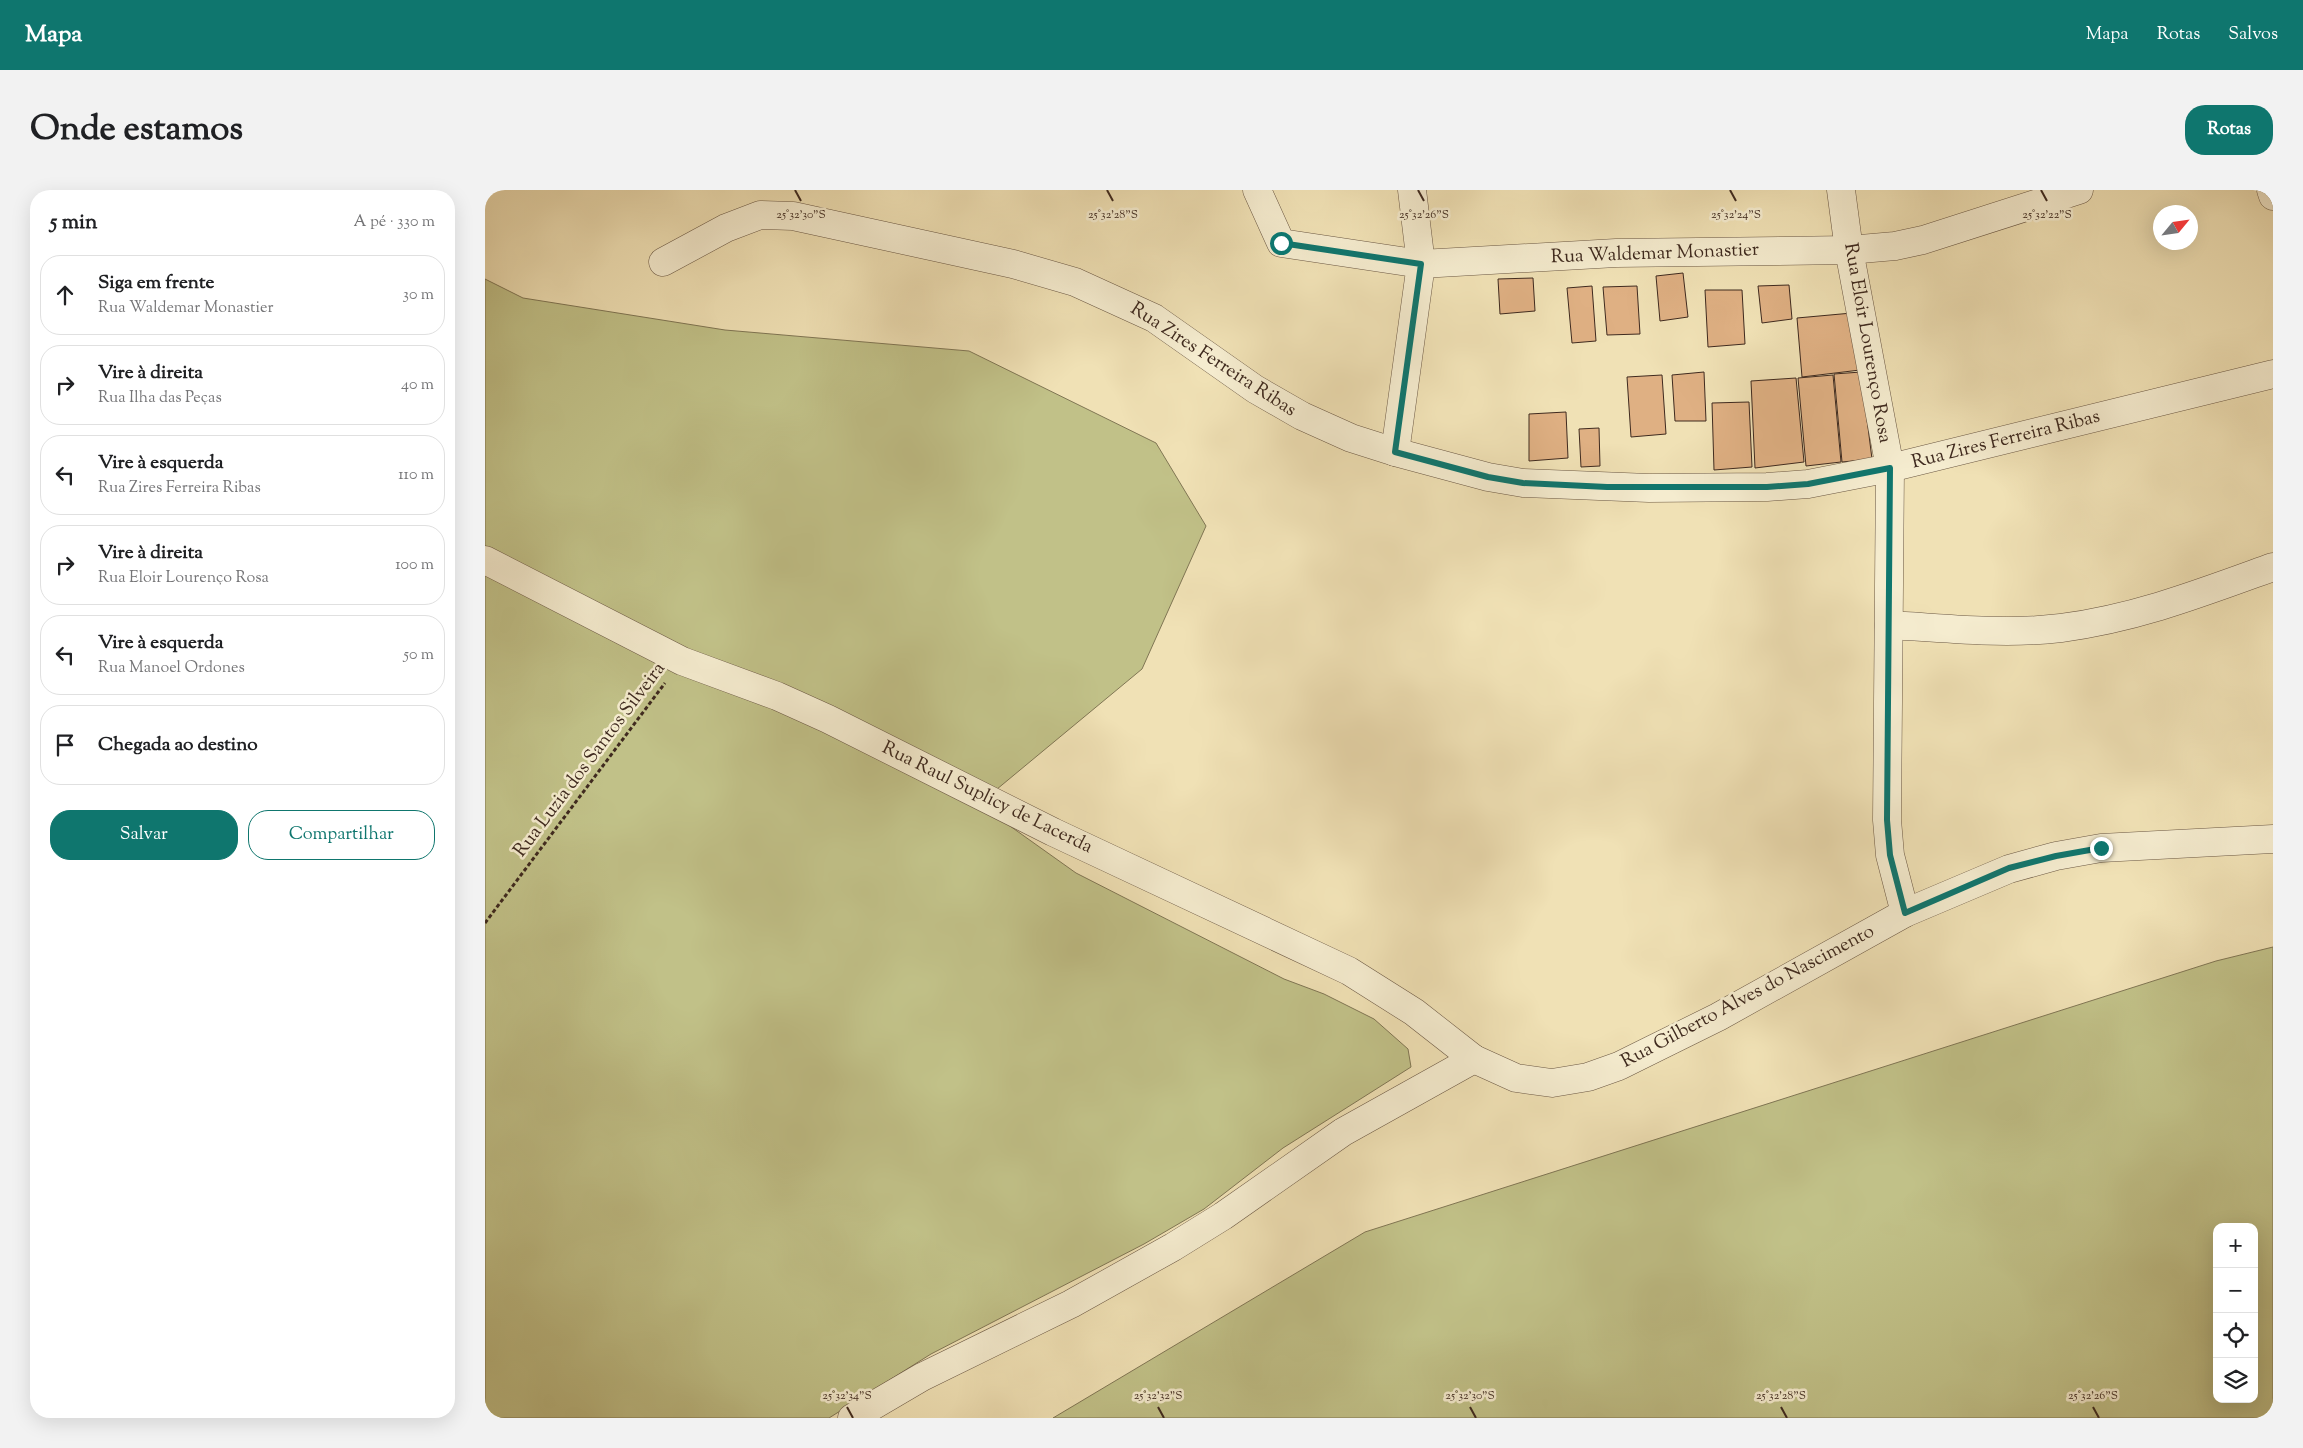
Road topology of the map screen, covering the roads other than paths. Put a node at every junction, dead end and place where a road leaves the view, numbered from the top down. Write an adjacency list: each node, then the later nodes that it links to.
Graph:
1 (1257, 190): 9 (street, Rua Waldemar Monastier)
2 (1412, 190): 9 (street)
3 (1841, 190): 7 (street, Rua Eloir Lourenço Rosa)
4 (2079, 190): 7 (street, Rua Waldemar Monastier)
5 (2271, 190): 6 (street)
6 (2273, 196)
7 (1849, 250): 9 (street, Rua Waldemar Monastier); 12 (street, Rua Eloir Lourenço Rosa)
8 (663, 262): 11 (street, Rua Zires Ferreira Ribas)
9 (1421, 264): 11 (street)
10 (2273, 374): 12 (street, Rua Zires Ferreira Ribas)
11 (1395, 452): 12 (street, Rua Zires Ferreira Ribas)
12 (1890, 468): 15 (street, Rua Eloir Lourenço Rosa)
13 (485, 560): 18 (street, Rua Raul Suplicy de Lacerda)
14 (2273, 567): 15 (street)
15 (1889, 625): 17 (street, Rua Eloir Lourenço Rosa)
16 (2273, 839): 17 (street, Rua Gilberto Alves do Nascimento)
17 (1905, 913): 18 (street, Rua Gilberto Alves do Nascimento)
18 (1474, 1059): 19 (street)
19 (852, 1418)

